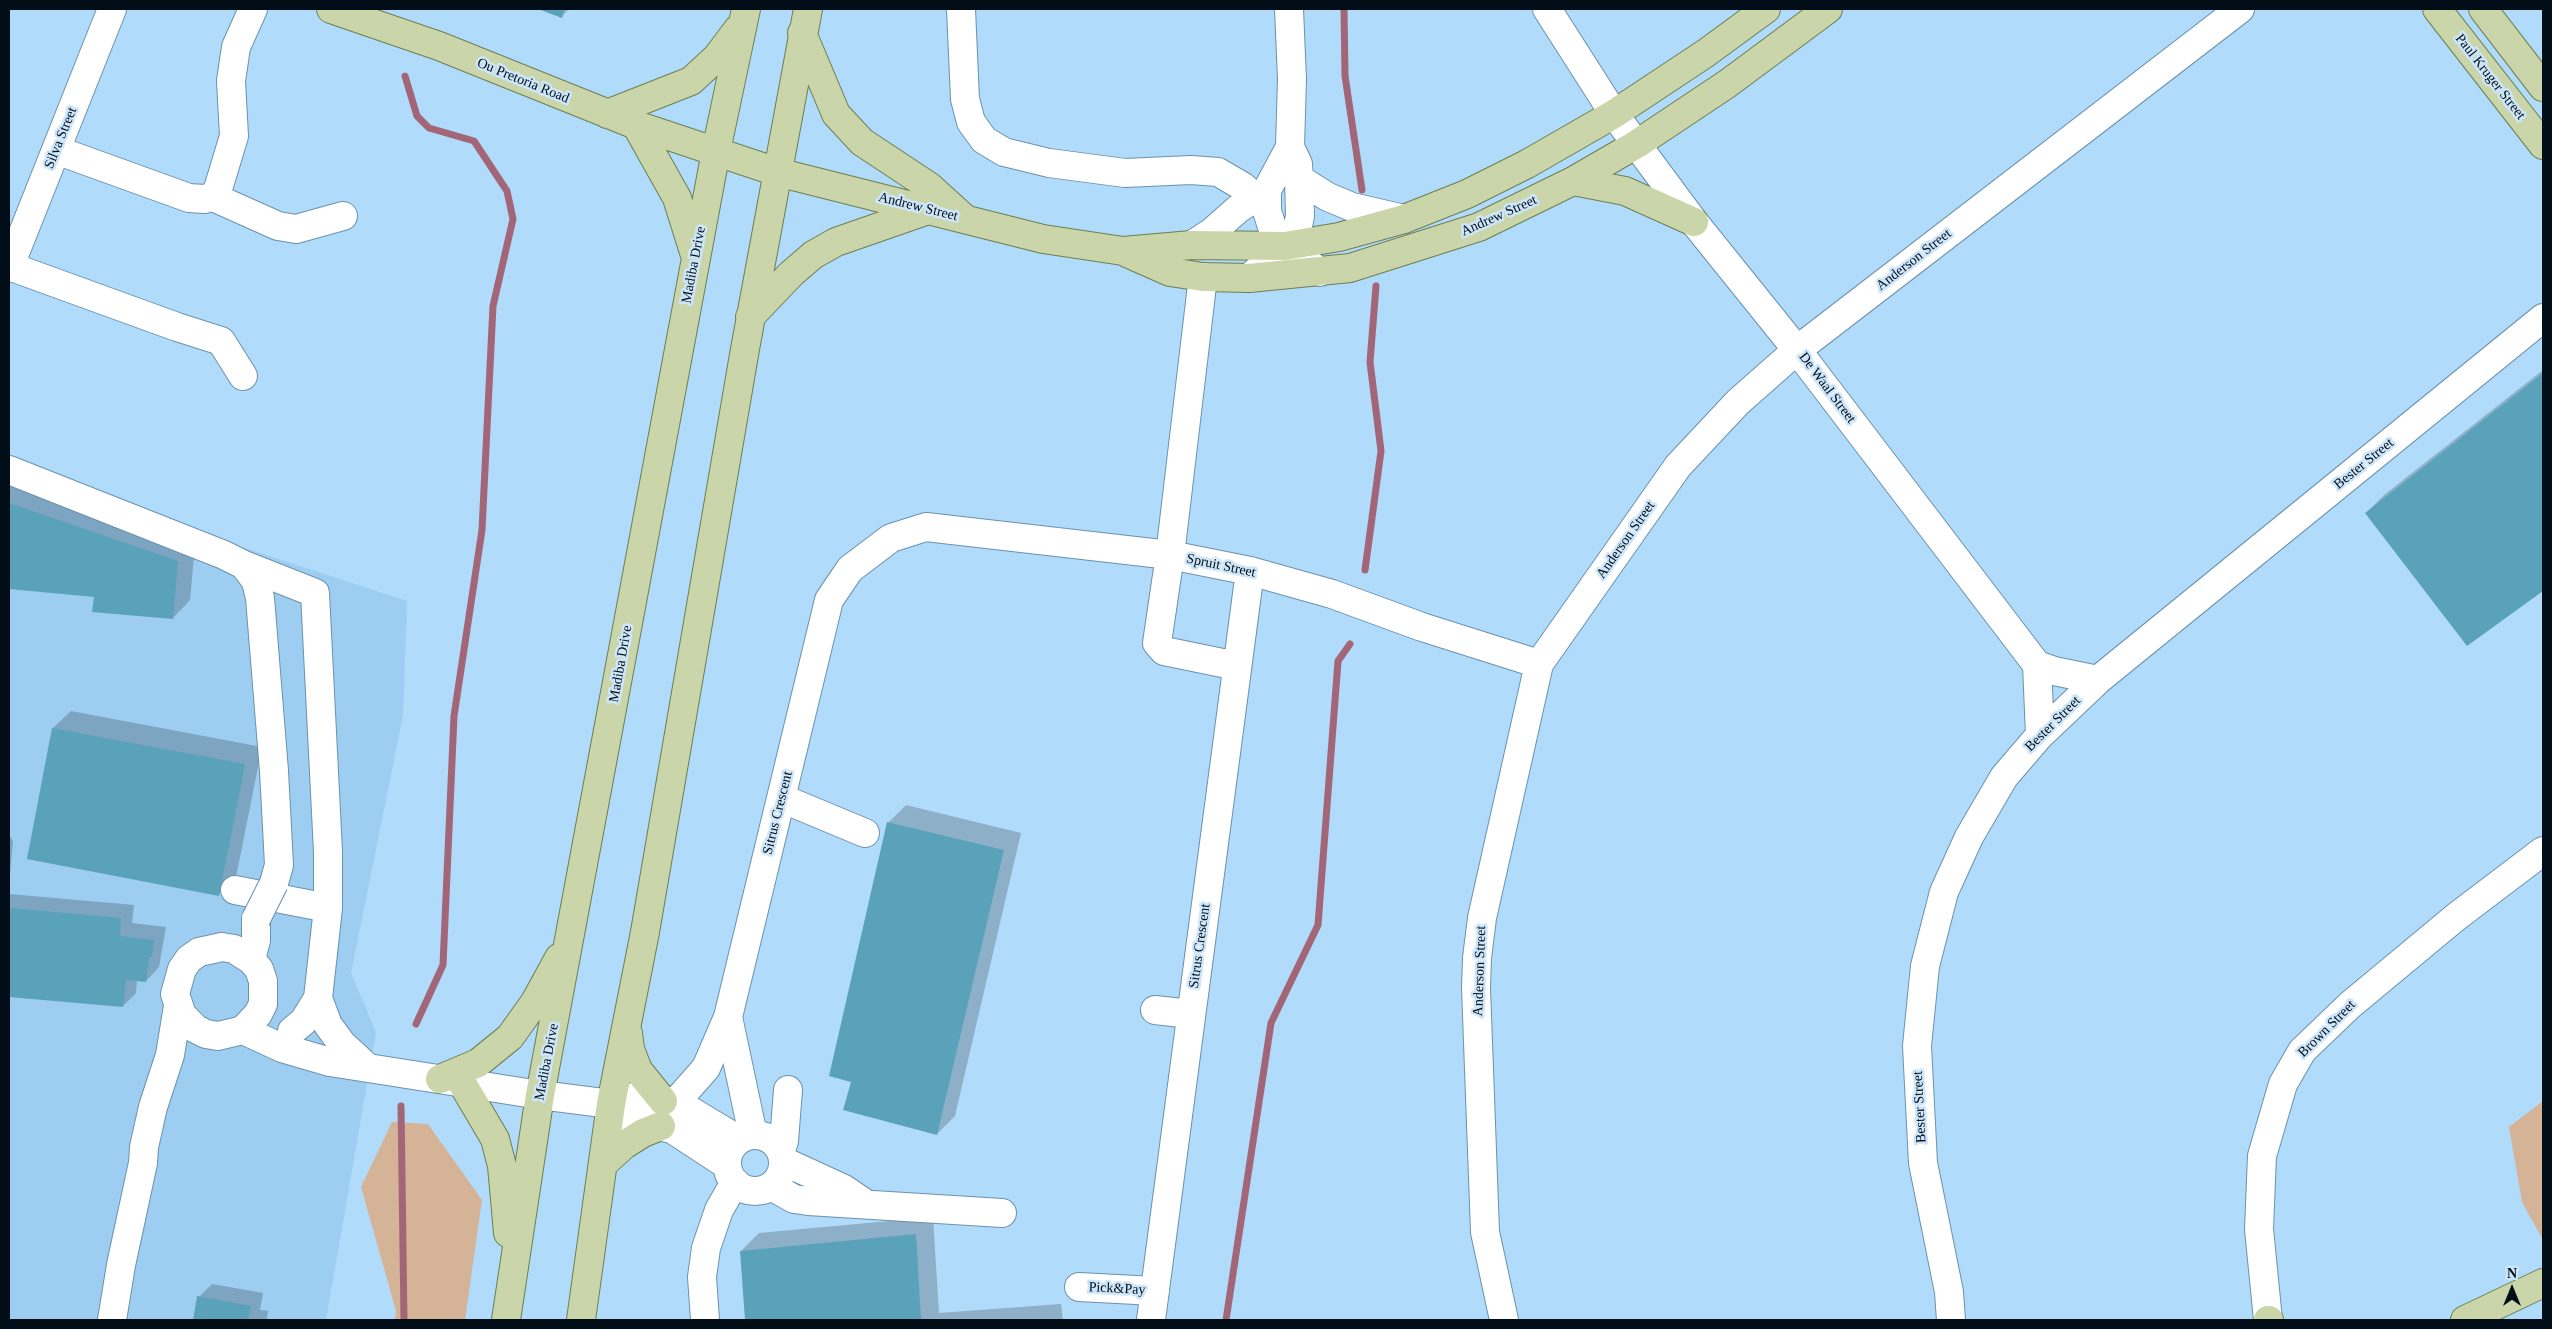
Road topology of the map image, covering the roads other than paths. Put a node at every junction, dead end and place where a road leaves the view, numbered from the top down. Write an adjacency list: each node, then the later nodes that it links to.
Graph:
1 (112, 9): 21 (street, Silva Street)
2 (253, 9): 27 (street)
3 (331, 9): 15 (main road, Ou Pretoria Road)
4 (961, 9): 26 (street)
5 (1289, 9): 20 (street)
6 (1547, 9): 16 (street, De Waal Street)
7 (1766, 9): 16 (main road, Andrew Street)
8 (1828, 9): 18 (main road, Andrew Street)
9 (2240, 9): 43 (street, Anderson Street)
10 (2438, 9): 19 (main road, Paul Kruger Street)
11 (2483, 9): 14 (main road)
12 (745, 15): 15 (main road); 22 (main road, Madiba Drive)
13 (805, 21): 23 (main road); 31 (main road)
14 (2543, 87)
15 (607, 114): 17 (main road, Ou Pretoria Road)
16 (1614, 114): 18 (street, De Waal Street); 30 (main road, Andrew Street)
17 (636, 125): 22 (main road, Ou Pretoria Road); 36 (main road)
18 (1637, 144): 25 (main road, Andrew Street); 32 (street, De Waal Street)
19 (2543, 145)
20 (1290, 147): 24 (street); 26 (street)
21 (56, 150): 27 (street); 37 (street, Silva Street)
22 (716, 151): 23 (main road, Andrew Street); 36 (main road, Madiba Drive)
23 (777, 172): 28 (main road, Andrew Street); 41 (main road)
24 (1299, 180): 30 (street); 34 (street)
25 (1573, 181): 32 (main road); 38 (main road, Andrew Street)
26 (1261, 194): 33 (street); 34 (street)
27 (213, 196): 29 (street)
28 (928, 210): 31 (main road, Andrew Street); 41 (main road)
29 (343, 216)
30 (1404, 218): 34 (main road, Andrew Street)
31 (966, 219): 35 (main road, Andrew Street)
32 (1694, 222): 43 (street, De Waal Street)
33 (1192, 245): 34 (main road, Andrew Street); 35 (main road, Andrew Street)
34 (1285, 246): 38 (street); 40 (street)
35 (1123, 251): 39 (main road, Andrew Street)
36 (696, 258): 60 (main road, Madiba Drive)
37 (9, 267): 44 (street)
38 (1320, 272): 40 (main road, Andrew Street)
39 (1203, 277): 40 (main road, Andrew Street); 47 (street)
40 (1249, 278)
41 (750, 317): 68 (main road)
42 (2543, 318): 53 (street, Bester Street)
43 (1797, 350): 50 (street, Anderson Street); 51 (street, De Waal Street)
44 (243, 376)
45 (9, 470): 48 (street)
46 (891, 538): 47 (street, Spruit Street); 55 (street, Sitrus Crescent)
47 (1170, 555): 49 (street, Spruit Street); 52 (street)
48 (244, 565): 59 (street); 61 (street, bridge)
49 (1250, 571): 50 (street, Spruit Street); 52 (street, Sitrus Crescent)
50 (1539, 664): 96 (street, Anderson Street)
51 (2037, 665): 53 (street); 54 (street)
52 (1237, 666): 66 (street, Sitrus Crescent)
53 (2098, 680): 54 (street, Bester Street)
54 (2040, 735): 97 (street, Bester Street)
55 (781, 798): 56 (street); 67 (street, Sitrus Crescent)
56 (865, 834)
57 (2543, 851): 98 (street, Brown Street)
58 (235, 890): 59 (street)
59 (328, 908): 63 (street)
60 (572, 934): 75 (main road); 77 (main road, Madiba Drive)
61 (243, 954): 62 (street); 64 (street)
62 (264, 993): 69 (street); 70 (street)
63 (318, 998): 70 (street); 74 (street)
64 (178, 1006): 71 (street); 72 (street)
65 (1155, 1010): 66 (street)
66 (1191, 1014): 90 (street, Sitrus Crescent)
67 (728, 1017): 79 (street); 80 (street, Sitrus Crescent)
68 (627, 1024): 78 (main road); 79 (main road)
69 (243, 1030): 71 (street); 73 (street)
70 (292, 1031): 73 (street)
71 (206, 1034): 72 (street)
72 (170, 1056): 91 (street)
73 (322, 1059): 74 (street)
74 (367, 1067): 75 (street)
75 (451, 1081): 77 (street); 87 (main road)
76 (788, 1090): 81 (street)
77 (540, 1094): 78 (street); 87 (main road, Madiba Drive)
78 (611, 1104): 79 (street); 82 (main road)
79 (667, 1110): 80 (street); 82 (main road); 83 (street)
80 (747, 1129): 81 (street); 83 (street)
81 (782, 1156): 84 (street); 85 (street)
82 (603, 1164): 93 (main road)
83 (731, 1174): 84 (street); 94 (street)
84 (771, 1186): 85 (street)
85 (870, 1207): 86 (street)
86 (1002, 1213)
87 (512, 1274): 92 (main road, Madiba Drive)
88 (2543, 1283): 99 (main road)
89 (1079, 1287): 90 (street, Pick&Pay)
90 (1155, 1291): 95 (street, Sitrus Crescent)
91 (112, 1320)
92 (506, 1320)
93 (581, 1320)
94 (705, 1320)
95 (1151, 1320)
96 (1504, 1320)
97 (1951, 1320)
98 (2268, 1320)
99 (2465, 1320)

